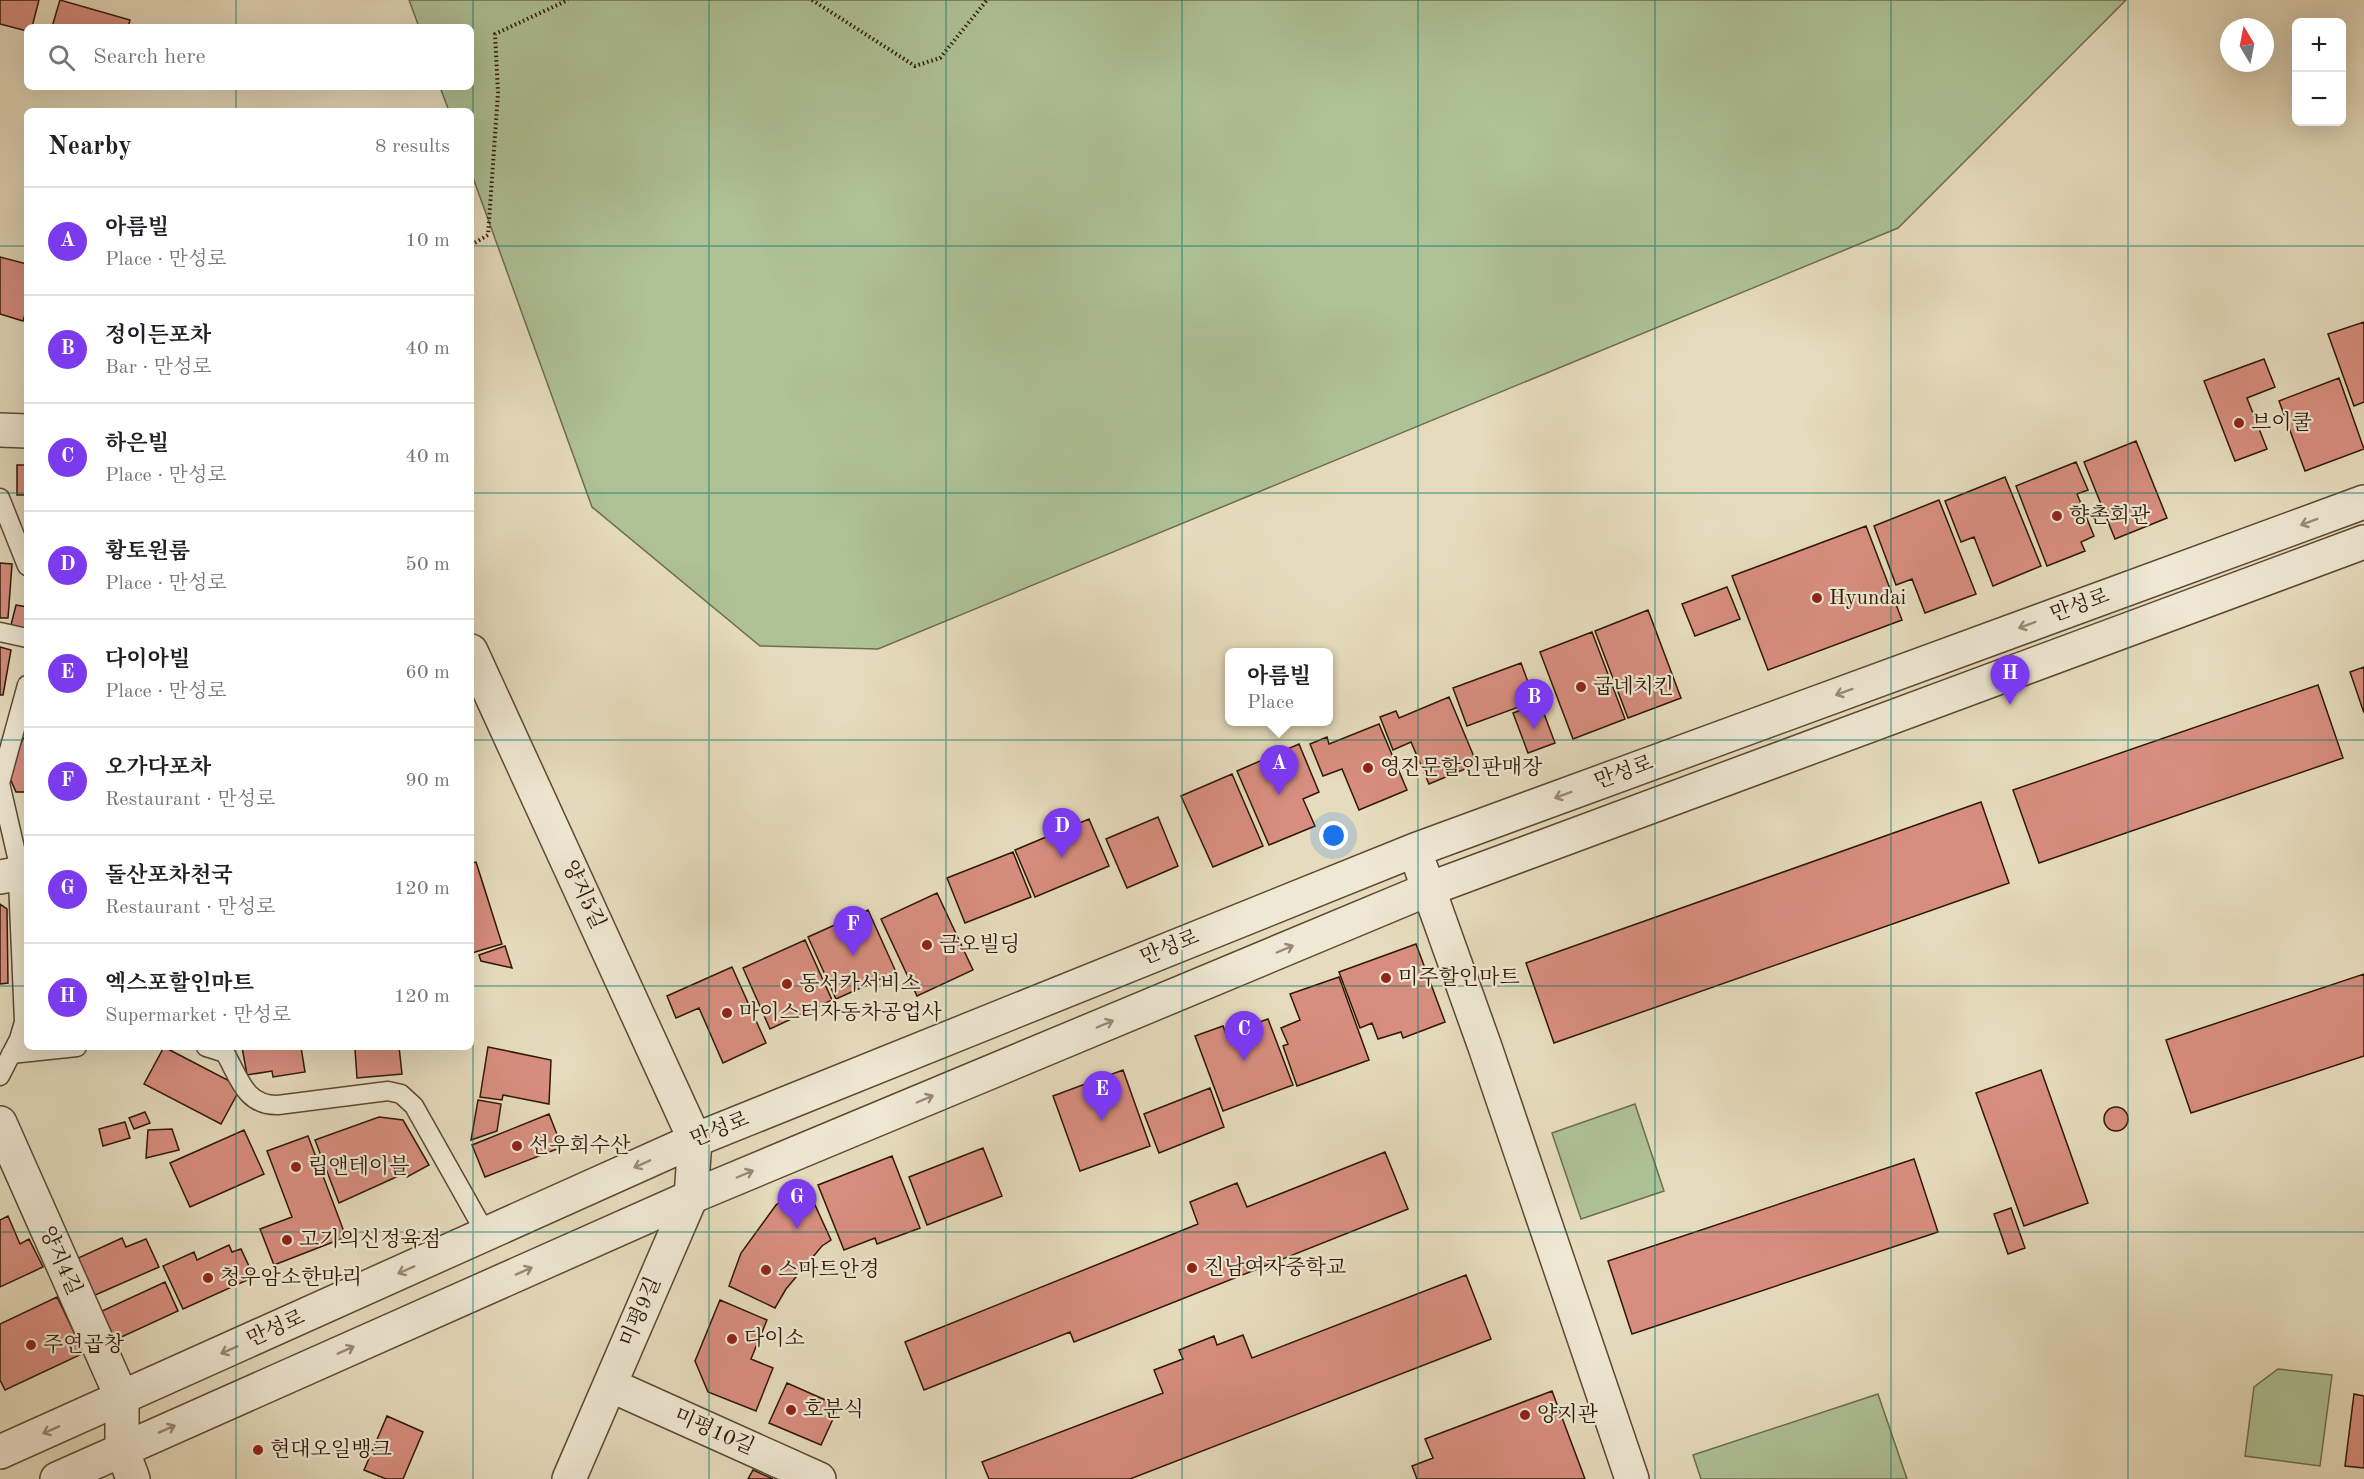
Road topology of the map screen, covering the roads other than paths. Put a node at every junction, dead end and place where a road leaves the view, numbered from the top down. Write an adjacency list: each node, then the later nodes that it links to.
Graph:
1 (0, 430): 2 (street)
2 (24, 431)
3 (0, 498): 6 (lane)
4 (2364, 502): 12 (street, 만성로, one-way to 12)
5 (2364, 542): 14 (street, 만성로)
6 (24, 558)
7 (0, 632): 8 (lane)
8 (24, 637)
9 (474, 658): 20 (street, 양지5길)
10 (24, 711): 11 (lane)
11 (22, 727): 13 (lane)
12 (1415, 850): 14 (street); 20 (street, 만성로)
13 (15, 862): 17 (lane)
14 (1429, 889): 22 (street, 만성로, one-way to 14); 32 (street)
15 (49, 1050): 17 (lane)
16 (216, 1050): 23 (lane)
17 (11, 1054): 18 (lane)
18 (0, 1076)
19 (0, 1123): 21 (street, 양지4길)
20 (695, 1140): 22 (street, 미평9길); 23 (street, 만성로, one-way to 23)
21 (11, 1181): 25 (street, 양지4길)
22 (691, 1197): 24 (street, 미평9길); 26 (street, 만성로, one-way to 22)
23 (486, 1234): 25 (street, 만성로, one-way to 25)
24 (610, 1384): 30 (street, 미평9길); 31 (street, 미평10길)
25 (122, 1398): 26 (street); 27 (street, 만성로, one-way to 27)
26 (122, 1449): 28 (street, 만성로); 29 (street)
27 (0, 1452)
28 (57, 1479)
29 (133, 1479)
30 (569, 1479)
31 (819, 1479)
32 (1632, 1479)

